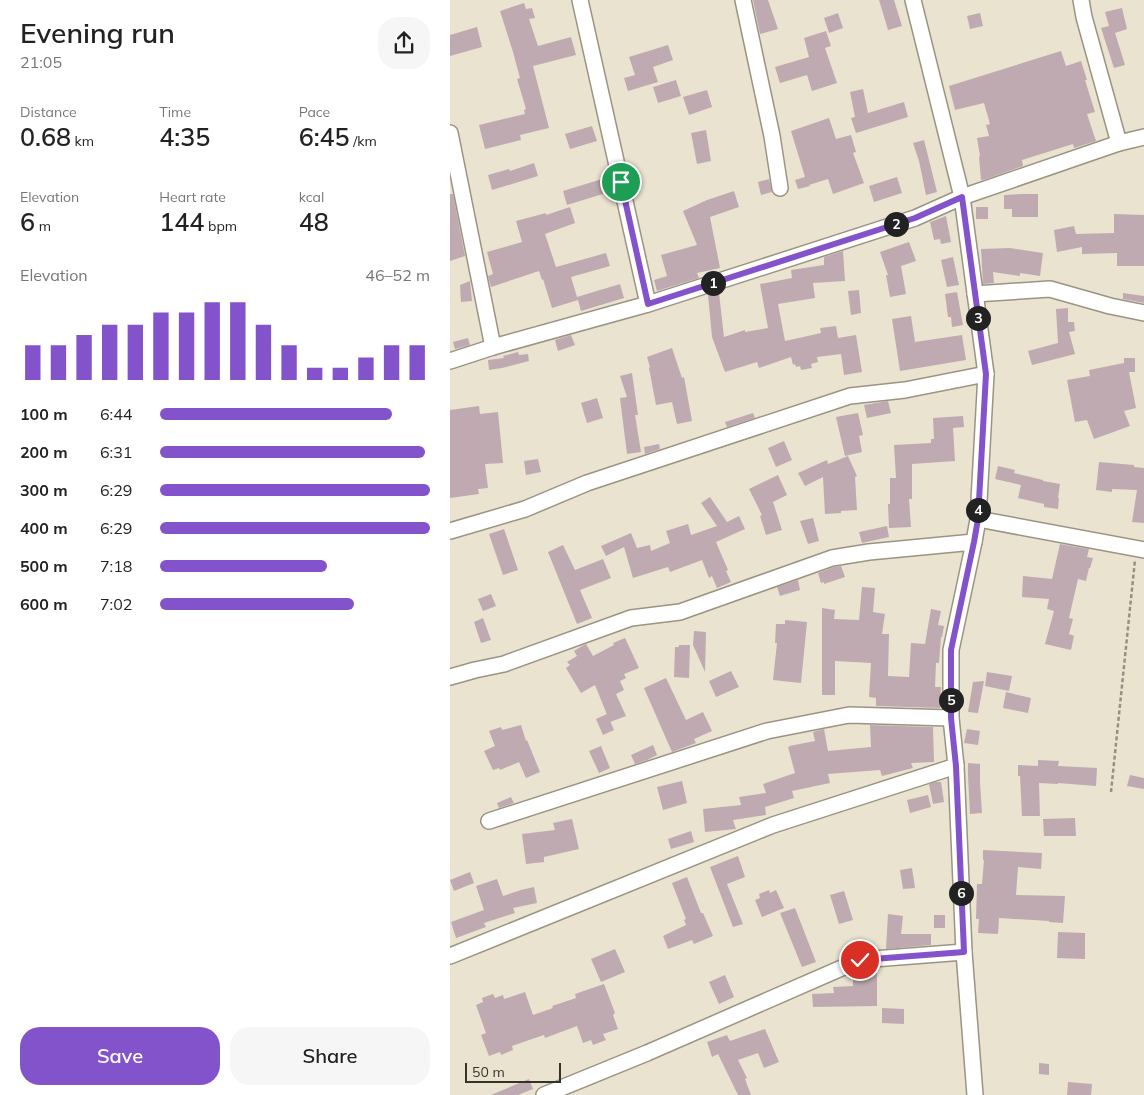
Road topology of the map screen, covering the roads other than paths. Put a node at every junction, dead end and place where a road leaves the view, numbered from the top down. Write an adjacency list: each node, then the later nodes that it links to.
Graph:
1 (580, 0): 11 (street)
2 (743, 0): 8 (street)
3 (913, 0): 9 (street)
4 (1081, 0): 7 (street)
5 (450, 133): 13 (street)
6 (1144, 138): 7 (street)
7 (1119, 143): 9 (street)
8 (780, 188)
9 (962, 197): 10 (street); 11 (street)
10 (975, 294): 12 (street); 15 (street)
11 (648, 304): 13 (street)
12 (1144, 313)
13 (494, 347): 14 (street)
14 (450, 361)
15 (986, 374): 16 (street); 17 (street)
16 (978, 519): 18 (street); 19 (street)
17 (450, 531)
18 (974, 542): 20 (street); 21 (street)
19 (1140, 550)
20 (450, 677)
21 (951, 718): 22 (street); 23 (street)
22 (956, 766): 24 (street); 25 (street)
23 (489, 821)
24 (964, 952): 26 (street); 27 (street)
25 (450, 956)
26 (544, 1095)
27 (975, 1095)

